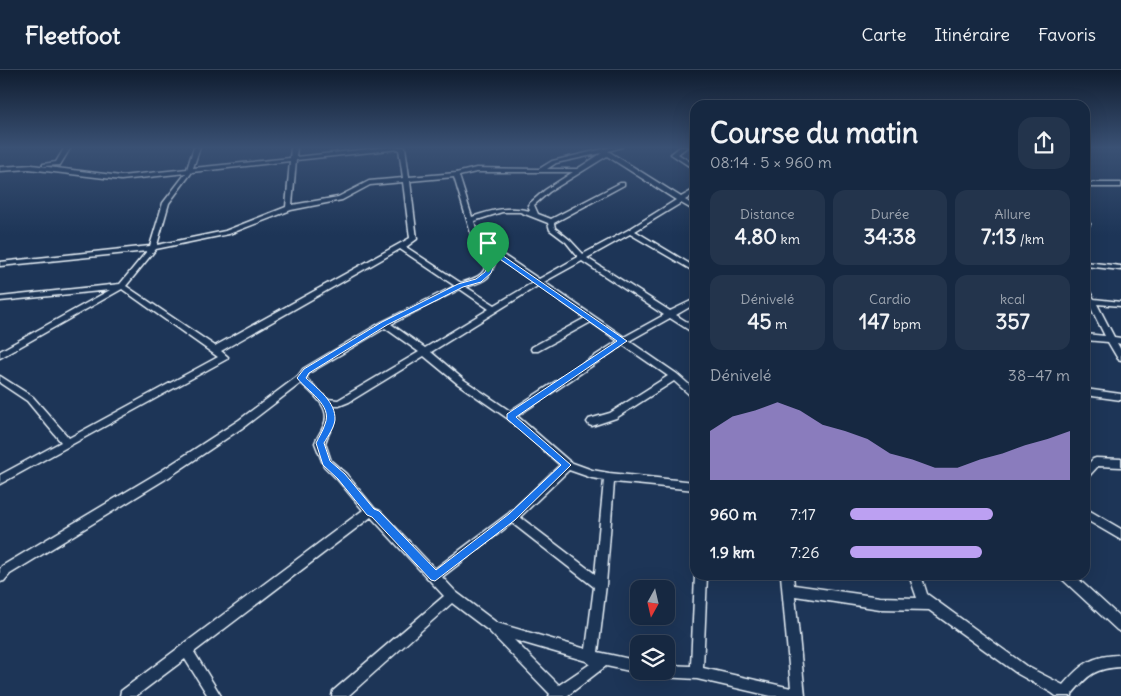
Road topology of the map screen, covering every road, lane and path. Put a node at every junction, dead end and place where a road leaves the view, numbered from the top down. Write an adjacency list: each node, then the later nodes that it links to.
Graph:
1 (107, 176): 2 (street)
2 (139, 176)
3 (188, 176): 22 (street)
4 (292, 176): 16 (street)
5 (434, 176): 9 (street)
6 (457, 176): 18 (street)
7 (571, 176): 17 (street)
8 (642, 176): 14 (street)
9 (406, 179): 16 (street); 21 (street)
10 (622, 184): 19 (street)
11 (1090, 185): 12 (street)
12 (1121, 186)
13 (690, 194): 14 (street)
14 (679, 200): 15 (street); 20 (street)
15 (690, 206)
16 (289, 208): 22 (street)
17 (535, 214): 18 (street); 19 (street)
18 (471, 220): 23 (street)
19 (551, 222): 24 (street)
20 (630, 231): 24 (street); 27 (street)
21 (400, 246): 31 (street); 47 (street)
22 (153, 248): 25 (street); 30 (street)
23 (496, 253): 29 (street); 31 (street)
24 (582, 258): 29 (street); 38 (street)
25 (0, 264)
26 (1090, 265): 28 (street)
27 (690, 267)
28 (1121, 268)
29 (539, 282): 37 (street); 39 (street)
30 (122, 286): 32 (street); 47 (street); 49 (street)
31 (460, 286): 37 (street); 40 (street)
32 (0, 299)
33 (1090, 301): 36 (street)
34 (1090, 303): 43 (street)
35 (690, 304): 38 (street)
36 (1121, 304)
37 (495, 309): 48 (street)
38 (670, 315): 41 (street); 44 (street)
39 (591, 318): 44 (street); 46 (street)
40 (385, 324): 48 (street); 52 (street)
41 (690, 328)
42 (1090, 337): 43 (street)
43 (1110, 340): 45 (street); 50 (street)
44 (623, 341): 51 (street); 58 (street)
45 (1121, 341)
46 (535, 348)
47 (215, 350): 60 (street)
48 (424, 351): 57 (street); 58 (street)
49 (0, 355)
50 (1121, 356)
51 (674, 376): 54 (street); 59 (street)
52 (301, 378): 57 (street); 71 (street)
53 (0, 379): 60 (street)
54 (690, 390)
55 (1090, 393): 56 (street)
56 (1121, 397)
57 (326, 402): 67 (street)
58 (510, 416): 62 (street)
59 (592, 422)
60 (66, 442): 65 (street)
61 (1121, 463): 63 (street)
62 (567, 465): 64 (street); 69 (street)
63 (1090, 468)
64 (609, 477): 66 (street); 77 (street)
65 (0, 480)
66 (690, 485)
67 (371, 512): 72 (street); 83 (street)
68 (1090, 516): 70 (street)
69 (512, 517): 72 (street); 77 (street)
70 (1121, 535)
71 (2, 571)
72 (435, 576): 79 (street)
73 (701, 580): 89 (street)
74 (787, 580): 78 (street)
75 (917, 580): 80 (street)
76 (1071, 580): 81 (street)
77 (600, 585): 84 (street)
78 (789, 590): 80 (street); 95 (street)
79 (452, 596): 82 (street); 94 (street)
80 (930, 604): 90 (street)
81 (1121, 626)
82 (493, 627): 84 (street); 91 (street)
83 (186, 650): 92 (street); 93 (street)
84 (591, 658): 85 (street)
85 (605, 660): 87 (street); 91 (street)
86 (1121, 661): 90 (street)
87 (630, 665)
88 (675, 672): 89 (street)
89 (697, 673): 95 (street)
90 (1065, 694)
91 (558, 695)
92 (126, 696)
93 (215, 696)
94 (338, 696)
95 (799, 696)

